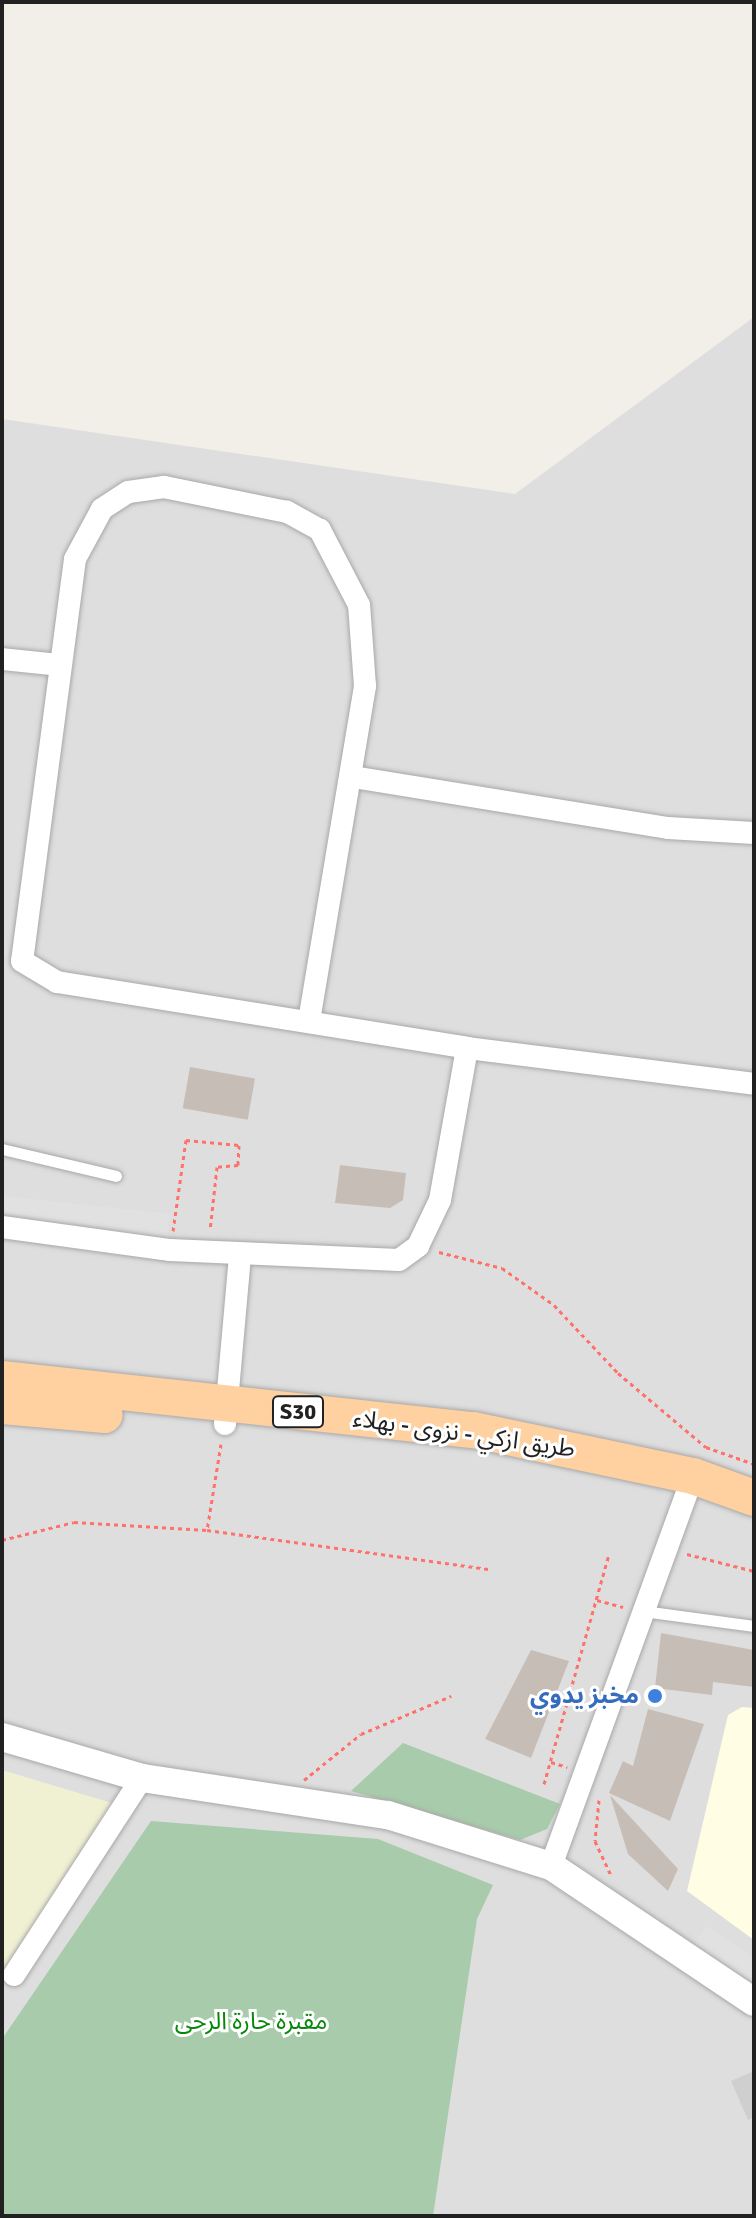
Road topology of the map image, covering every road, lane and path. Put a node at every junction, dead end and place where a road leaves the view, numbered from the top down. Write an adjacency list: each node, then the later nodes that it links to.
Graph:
1 (2, 659): 2 (street)
2 (60, 665): 3 (street); 5 (street)
3 (353, 777): 4 (street); 5 (street)
4 (754, 833)
5 (309, 1021): 6 (street)
6 (467, 1048): 7 (street); 11 (street)
7 (754, 1084)
8 (2, 1149): 9 (lane)
9 (116, 1176)
10 (2, 1227): 12 (street)
11 (418, 1246): 14 (street); 18 (path)
12 (170, 1250): 13 (street); 13 (path)
13 (208, 1252): 14 (street)
14 (240, 1255): 17 (street)
15 (2, 1379): 17 (main road, طريق ازكي - نزوى - بهلاء / S30)
16 (2, 1406): 17 (main road, طريق ازكي - نزوى - بهلاء / S30)
17 (225, 1415): 19 (main road, طريق ازكي - نزوى - بهلاء / S30); 21 (path)
18 (754, 1464)
19 (693, 1476): 20 (main road, طريق ازكي - نزوى - بهلاء / S30); 28 (street)
20 (754, 1498)
21 (207, 1530): 22 (path); 25 (path)
22 (2, 1540)
23 (609, 1554): 27 (path)
24 (690, 1555): 26 (path)
25 (488, 1569)
26 (754, 1571)
27 (597, 1600): 28 (path); 33 (path)
28 (638, 1611): 29 (lane); 36 (street)
29 (754, 1626)
30 (451, 1696): 35 (path)
31 (2, 1737): 32 (street)
32 (142, 1778): 35 (street); 38 (street)
33 (544, 1784)
34 (600, 1785): 37 (path)
35 (287, 1799): 36 (street)
36 (551, 1866): 39 (street)
37 (619, 1889)
38 (14, 1975)
39 (754, 2002)

